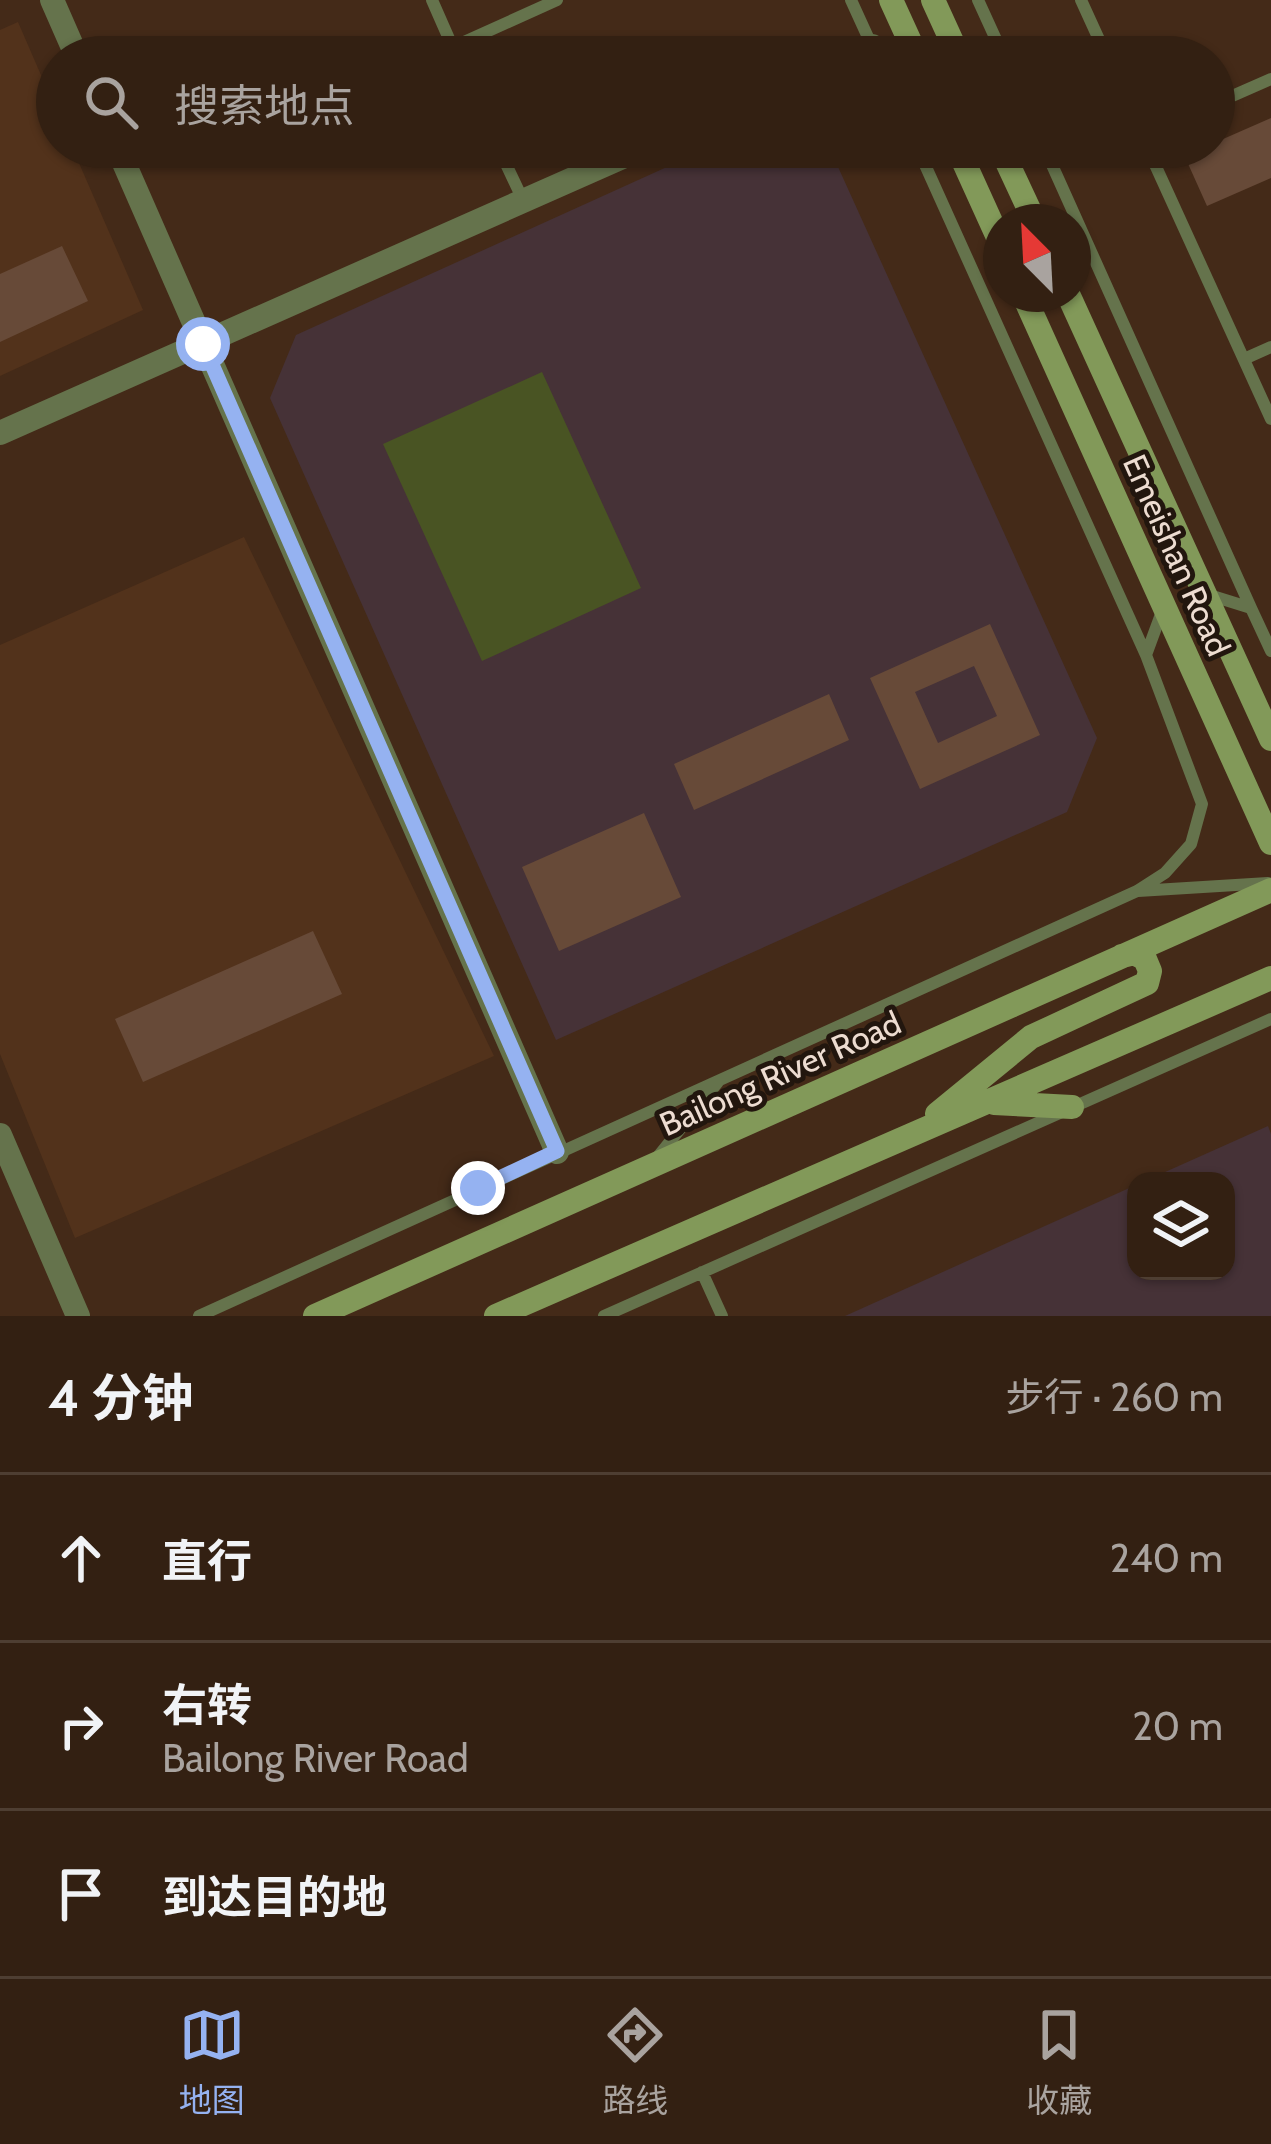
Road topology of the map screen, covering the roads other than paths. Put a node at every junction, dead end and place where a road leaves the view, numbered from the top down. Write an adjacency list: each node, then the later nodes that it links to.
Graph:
1 (52, 0): 9 (street)
2 (432, 0): 10 (lane)
3 (557, 0): 11 (lane)
4 (851, 0): 12 (lane)
5 (891, 0): 13 (main road)
6 (933, 0): 14 (main road)
7 (978, 0): 15 (lane)
8 (1081, 0): 16 (lane)
9 (68, 36)
10 (448, 36)
11 (486, 36)
12 (867, 36)
13 (907, 36)
14 (949, 36)
15 (994, 36)
16 (1097, 36)
17 (1271, 79): 18 (lane)
18 (1235, 95)
19 (126, 168): 32 (street)
20 (508, 168): 27 (lane)
21 (598, 168): 27 (street)
22 (926, 168): 41 (lane, Emeishan Road)
23 (967, 168): 28 (main road)
24 (1010, 168): 29 (main road)
25 (1053, 168): 39 (lane, Emeishan Road)
26 (1158, 168): 34 (lane)
27 (523, 201): 32 (street)
28 (983, 204)
29 (1027, 204)
30 (1032, 312): 38 (main road, Emeishan Road)
31 (1076, 312): 37 (main road, Emeishan Road)
32 (203, 344): 36 (street); 54 (street)
33 (1271, 347): 34 (lane)
34 (1244, 359): 35 (lane)
35 (1271, 419)
36 (0, 433)
37 (1204, 593): 39 (lane); 42 (main road, Emeishan Road)
38 (1164, 606): 41 (lane); 43 (main road, Emeishan Road)
39 (1251, 608): 40 (lane, Emeishan Road)
40 (1271, 651)
41 (1146, 655): 45 (lane, Emeishan Road)
42 (1271, 739)
43 (1271, 843)
44 (1271, 886): 45 (lane); 46 (main road, Bailong River Road)
45 (1137, 892): 49 (lane, Bailong River Road)
46 (1122, 956): 53 (main road); 55 (main road, Bailong River Road)
47 (1271, 978): 50 (main road)
48 (1271, 1019): 51 (lane)
49 (722, 1076): 54 (lane, Bailong River Road); 55 (lane)
50 (986, 1102): 51 (main road); 53 (main road)
51 (1072, 1107): 56 (lane)
52 (0, 1135): 57 (street)
53 (912, 1135): 60 (main road)
54 (557, 1151): 58 (lane, Bailong River Road)
55 (649, 1167): 59 (main road, Bailong River Road)
56 (702, 1272): 61 (lane); 62 (lane)
57 (78, 1316)
58 (199, 1316)
59 (316, 1316)
60 (496, 1316)
61 (604, 1316)
62 (722, 1316)

